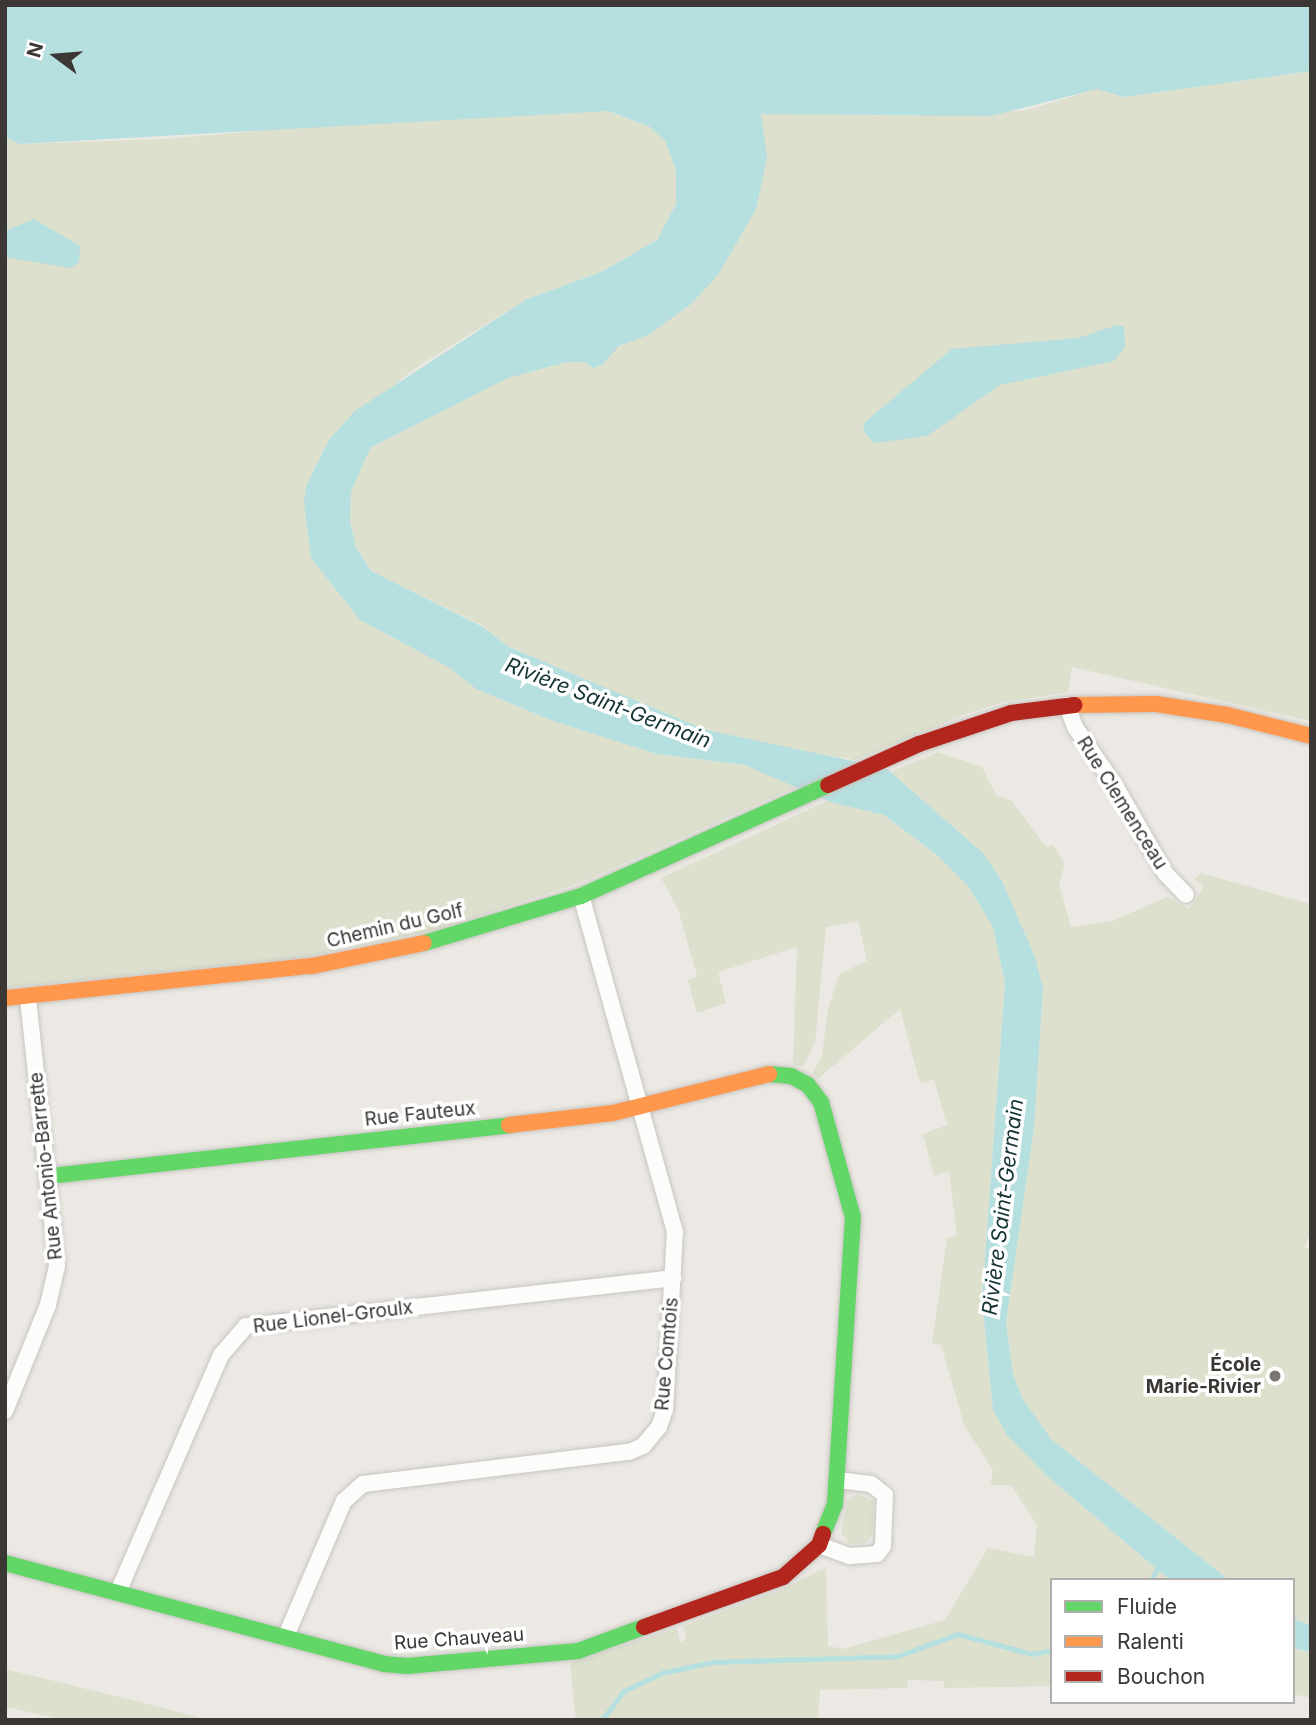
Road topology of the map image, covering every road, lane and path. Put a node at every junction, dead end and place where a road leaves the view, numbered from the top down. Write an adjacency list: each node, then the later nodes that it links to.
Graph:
1 (1067, 705): 2 (street); 3 (street, Rue Clemenceau); 4 (street, Chemin du Golf)
2 (1311, 736)
3 (1186, 895)
4 (581, 896): 5 (street, Chemin du Golf); 8 (street, Rue Comtois)
5 (28, 997): 6 (street, Chemin du Golf); 9 (street, Rue Antonio-Barrette)
6 (5, 998)
7 (791, 1076): 8 (street, Rue Fauteux); 13 (street, Rue Chauveau)
8 (641, 1109): 9 (street, Rue Fauteux); 10 (street, Rue Comtois)
9 (50, 1176): 11 (street, Rue Antonio-Barrette)
10 (673, 1279): 16 (street, Rue Lionel-Groulx); 17 (street, Rue Comtois)
11 (13, 1371): 12 (street, Rue Antonio-Barrette)
12 (5, 1411)
13 (837, 1480): 14 (street, Rue Chauveau); 14 (street)
14 (819, 1545): 17 (street, Rue Chauveau)
15 (5, 1563): 16 (street, Rue Chauveau)
16 (118, 1592): 17 (street, Rue Chauveau)
17 (286, 1636)

